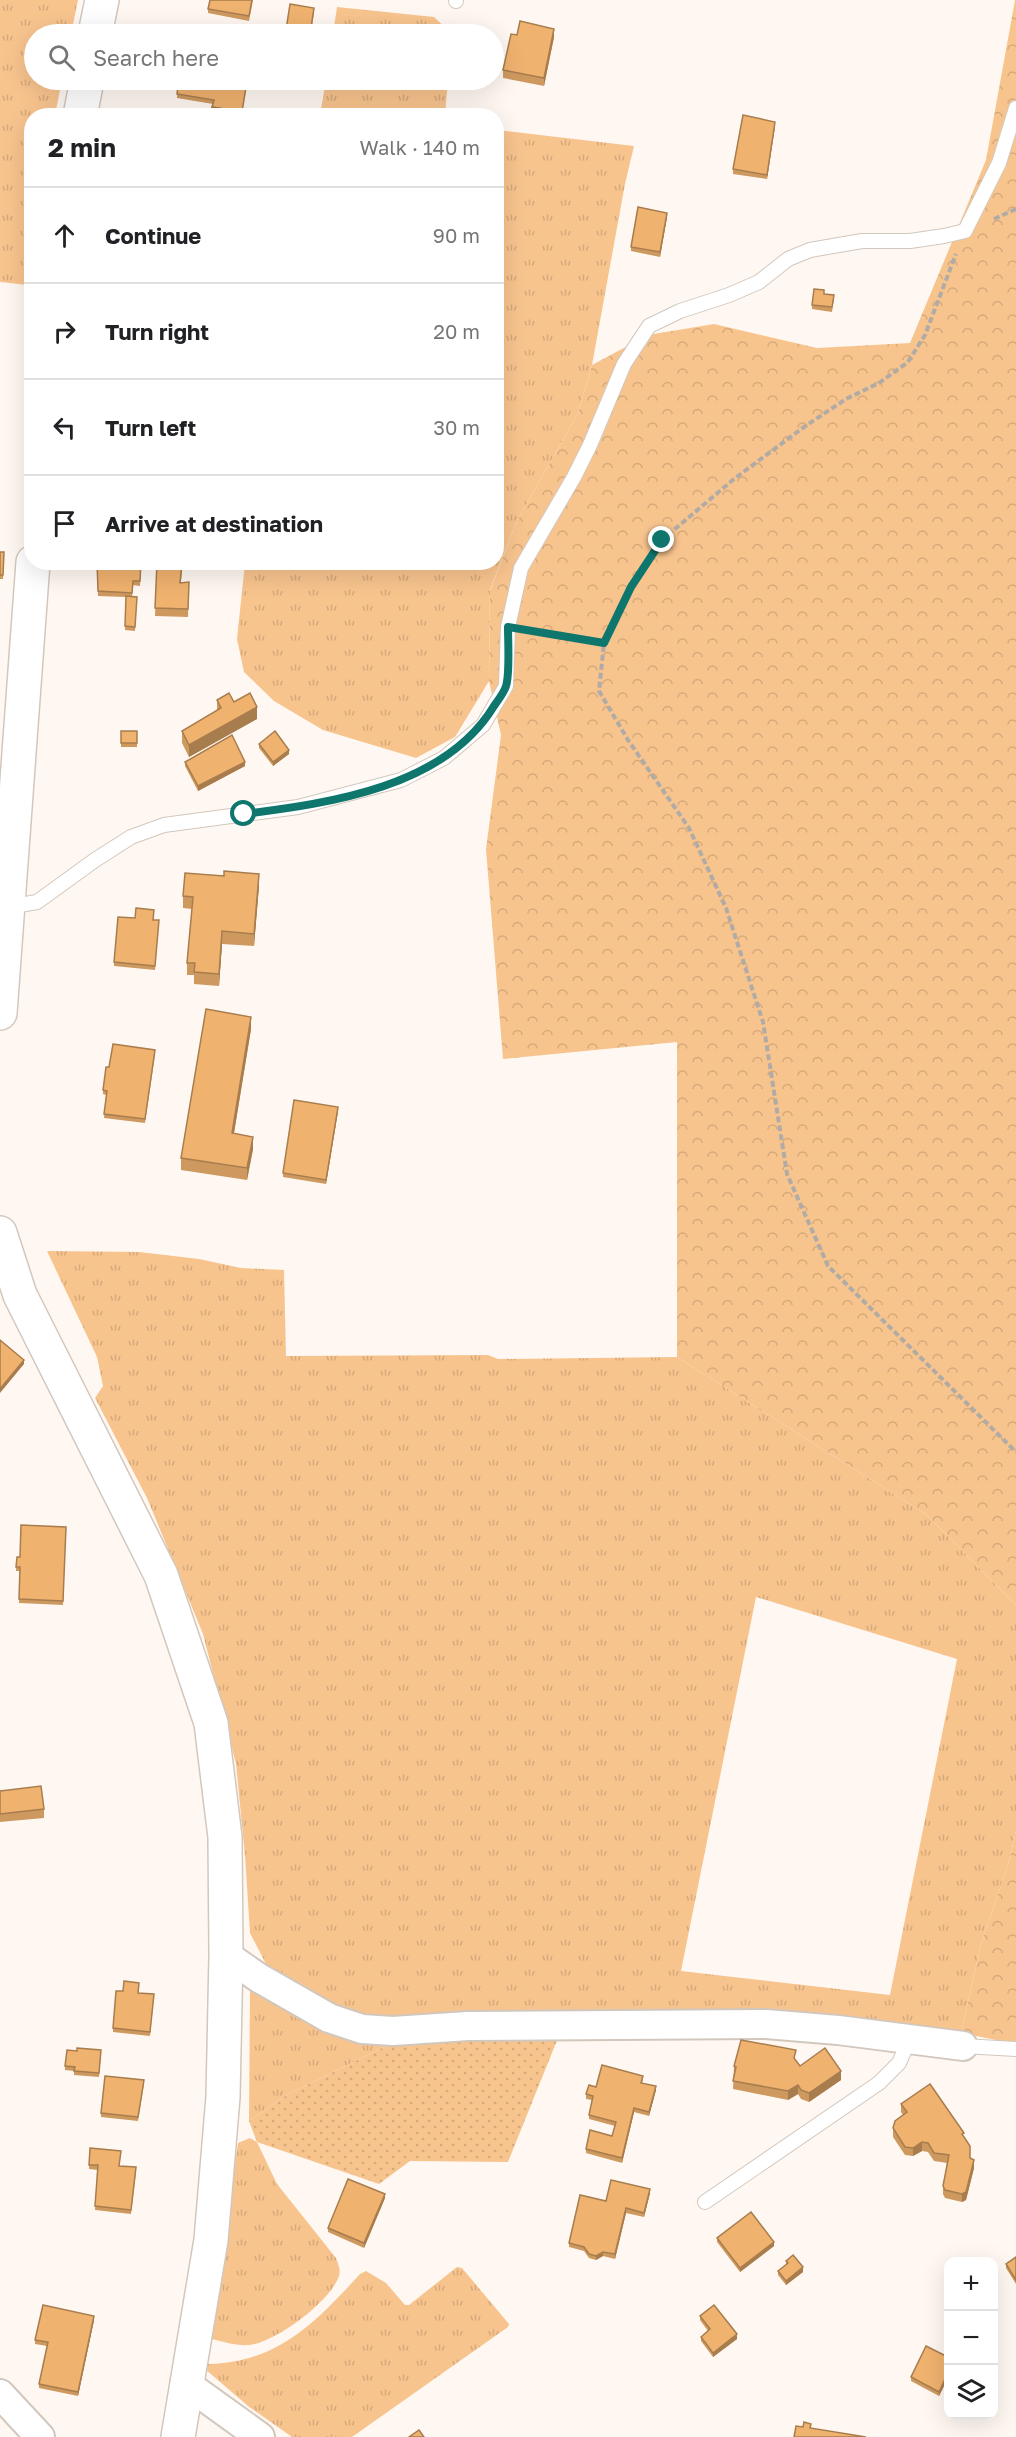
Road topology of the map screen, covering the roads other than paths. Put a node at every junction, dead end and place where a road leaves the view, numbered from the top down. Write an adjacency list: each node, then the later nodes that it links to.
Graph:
1 (102, 0): 2 (street)
2 (97, 24)
3 (85, 90): 4 (street)
4 (82, 108)
5 (1016, 108): 7 (lane)
6 (32, 570): 7 (street)
7 (8, 907): 8 (street)
8 (0, 1013)
9 (0, 1233): 10 (street)
10 (226, 1955): 11 (street); 15 (street)
11 (909, 2040): 12 (street); 14 (lane)
12 (963, 2046): 13 (lane)
13 (1016, 2049)
14 (705, 2202)
15 (185, 2383): 18 (street); 19 (street)
16 (0, 2394): 17 (street)
17 (40, 2437)
18 (178, 2437)
19 (260, 2437)

